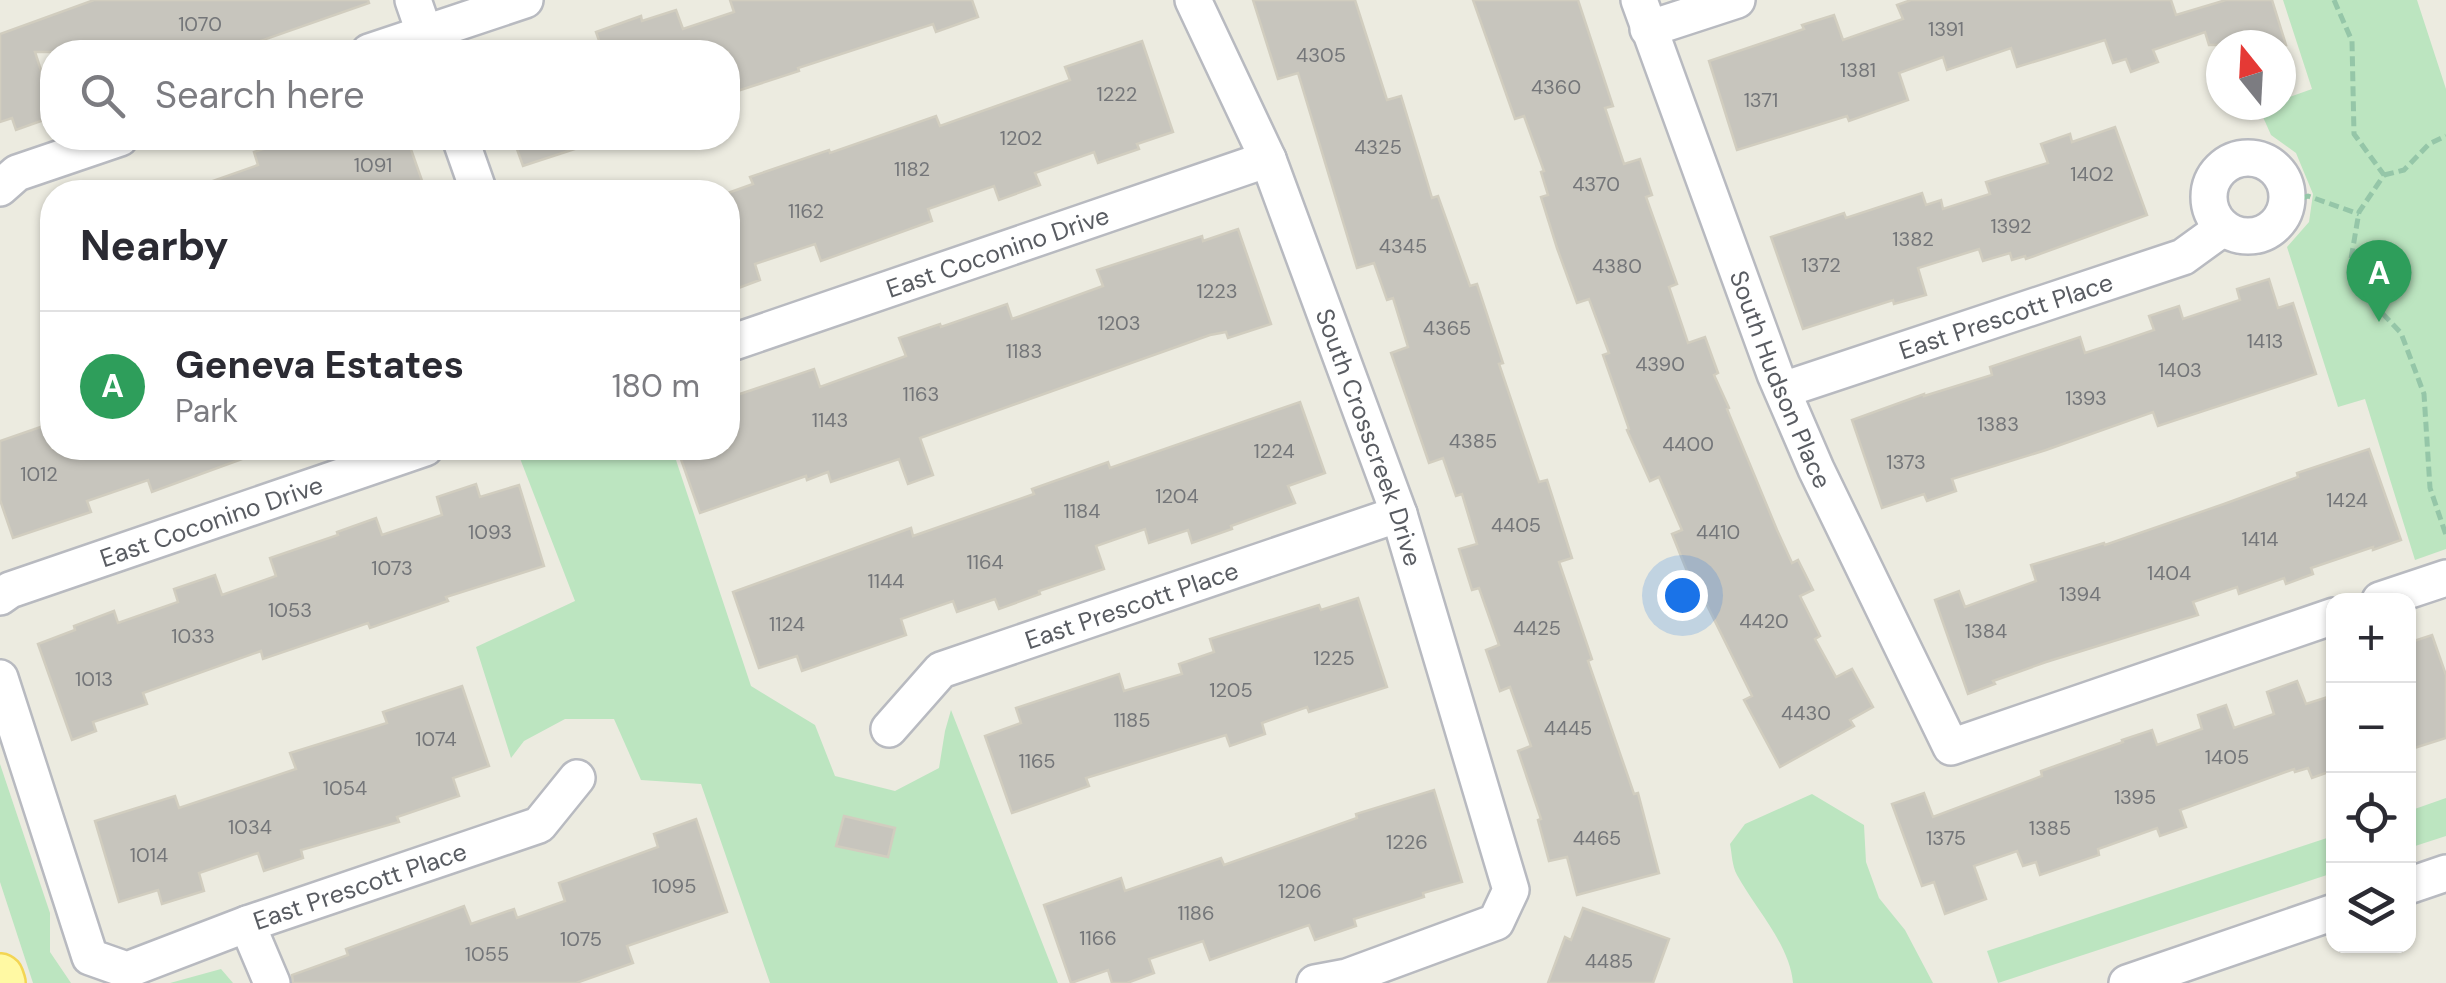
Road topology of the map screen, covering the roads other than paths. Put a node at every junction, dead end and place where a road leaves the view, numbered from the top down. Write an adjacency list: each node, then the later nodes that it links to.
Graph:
1 (412, 0): 6 (street)
2 (525, 0): 7 (street)
3 (1193, 0): 10 (street, South Crosscreek Drive)
4 (1737, 0): 5 (street)
5 (1643, 14): 15 (street, South Hudson Place)
6 (427, 40)
7 (435, 40)
8 (84, 150): 12 (street)
9 (464, 150): 11 (street)
10 (1268, 159): 14 (street, East Coconino Drive); 17 (street, South Crosscreek Drive)
11 (475, 180)
12 (0, 188)
13 (2223, 228): 13 (street); 15 (street, East Prescott Place)
14 (740, 340)
15 (1782, 390): 21 (street, South Hudson Place)
16 (390, 460): 20 (street, East Coconino Drive)
17 (1399, 514): 23 (street, East Prescott Place); 30 (street, South Crosscreek Drive)
18 (2446, 578): 19 (street)
19 (2401, 593)
20 (0, 597)
21 (2326, 619)
22 (0, 678): 28 (street, East Prescott Place)
23 (889, 730)
24 (577, 778): 28 (street, East Prescott Place)
25 (2446, 873): 26 (street)
26 (2416, 883)
27 (2326, 915): 31 (street)
28 (247, 924): 29 (street)
29 (272, 983)
30 (1315, 983)
31 (2126, 983)

